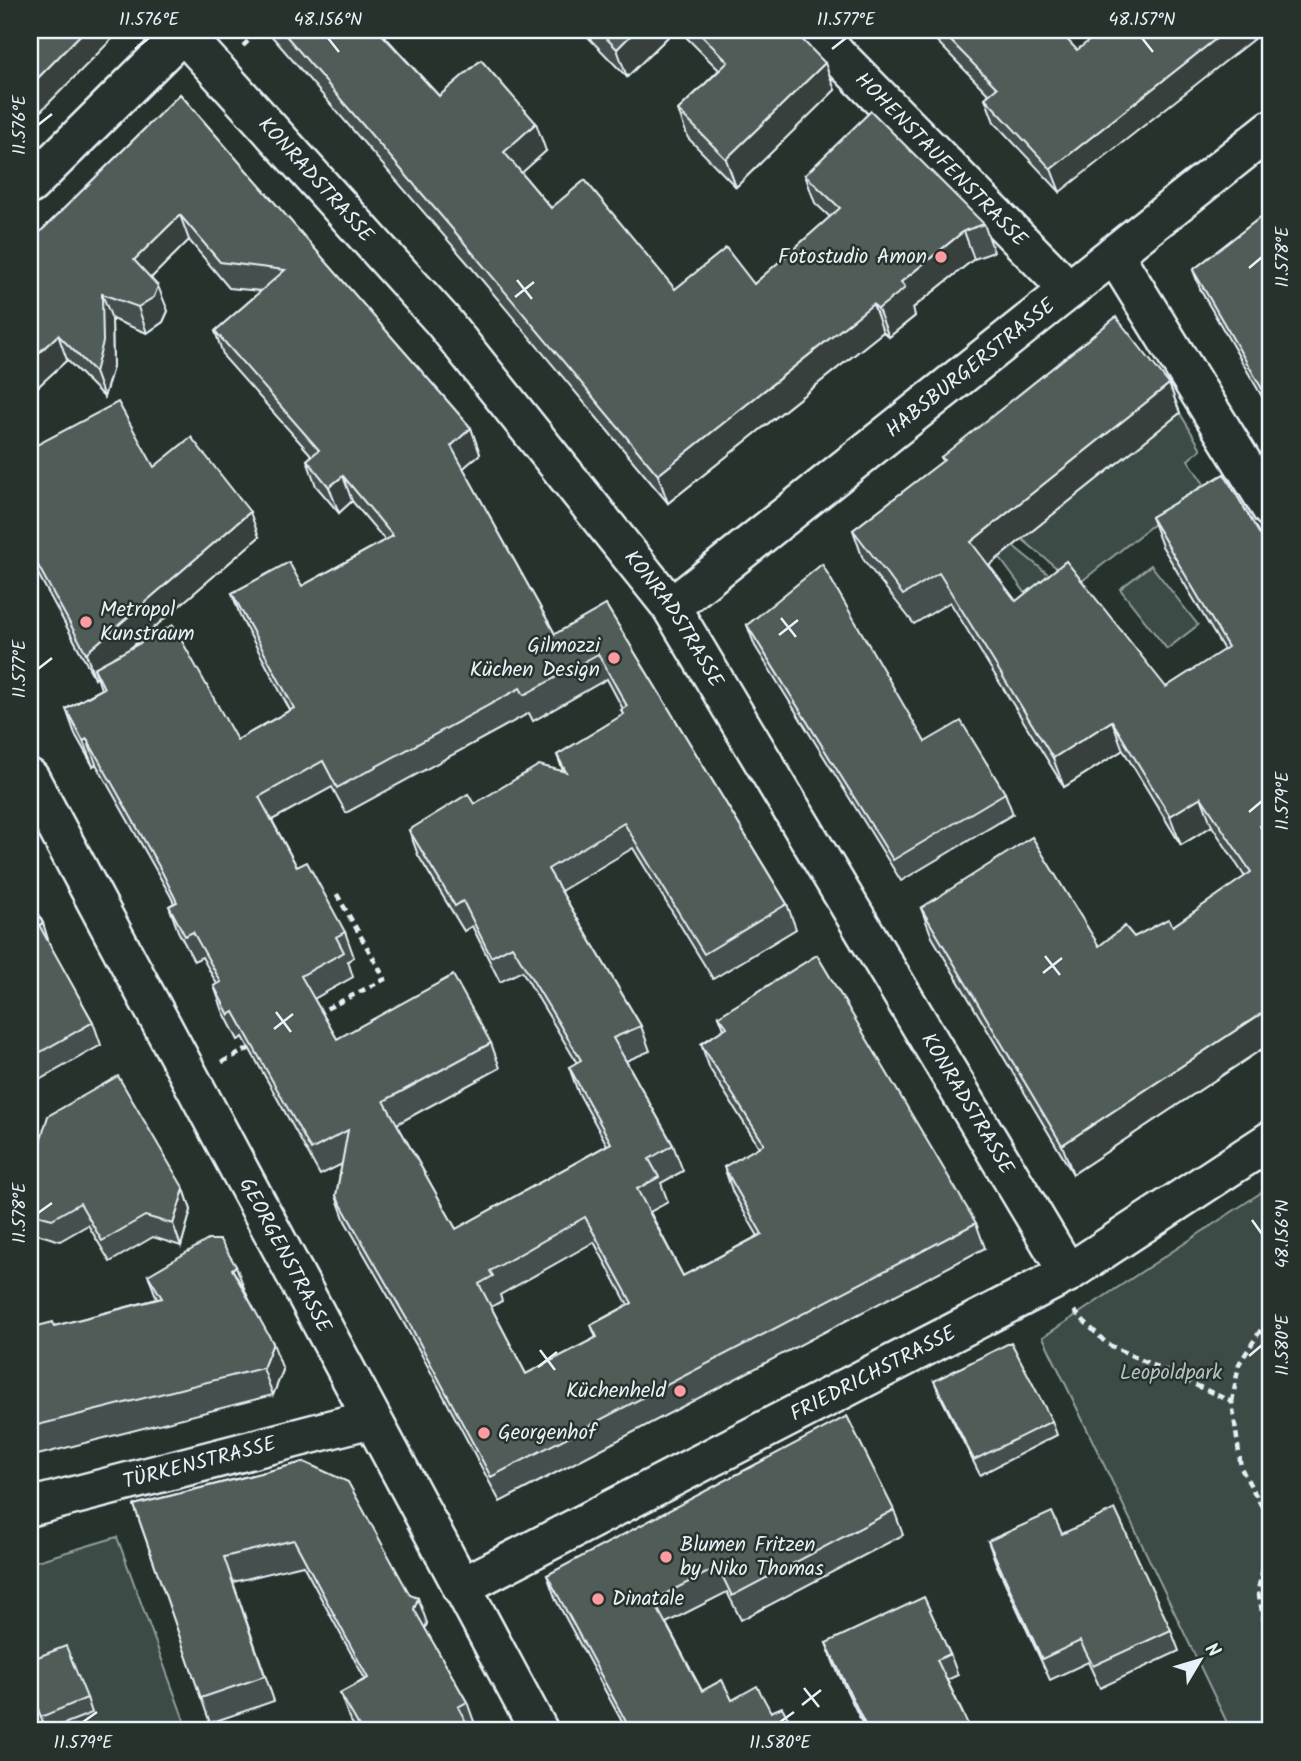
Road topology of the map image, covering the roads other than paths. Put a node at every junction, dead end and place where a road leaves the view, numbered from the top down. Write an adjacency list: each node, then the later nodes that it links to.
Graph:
1 (813, 30): 6 (street, HOHENSTAUFENSTRASSE)
2 (184, 31): 4 (street); 8 (street, KONRADSTRASSE)
3 (1271, 129): 5 (street, HABSBURGERSTRASSE)
4 (30, 185)
5 (1114, 254): 6 (street, HABSBURGERSTRASSE); 7 (street)
6 (1069, 290): 8 (street, HABSBURGERSTRASSE)
7 (1271, 509)
8 (671, 607): 11 (street, KONRADSTRASSE)
9 (30, 778): 12 (street, GEORGENSTRASSE)
10 (1271, 1140): 11 (street, FRIEDRICHSTRASSE)
11 (1059, 1277): 14 (street, FRIEDRICHSTRASSE)
12 (370, 1419): 13 (street, TÜRKENSTRASSE); 14 (street, GEORGENSTRASSE)
13 (30, 1507)
14 (461, 1587): 15 (street, GEORGENSTRASSE)
15 (539, 1731)

